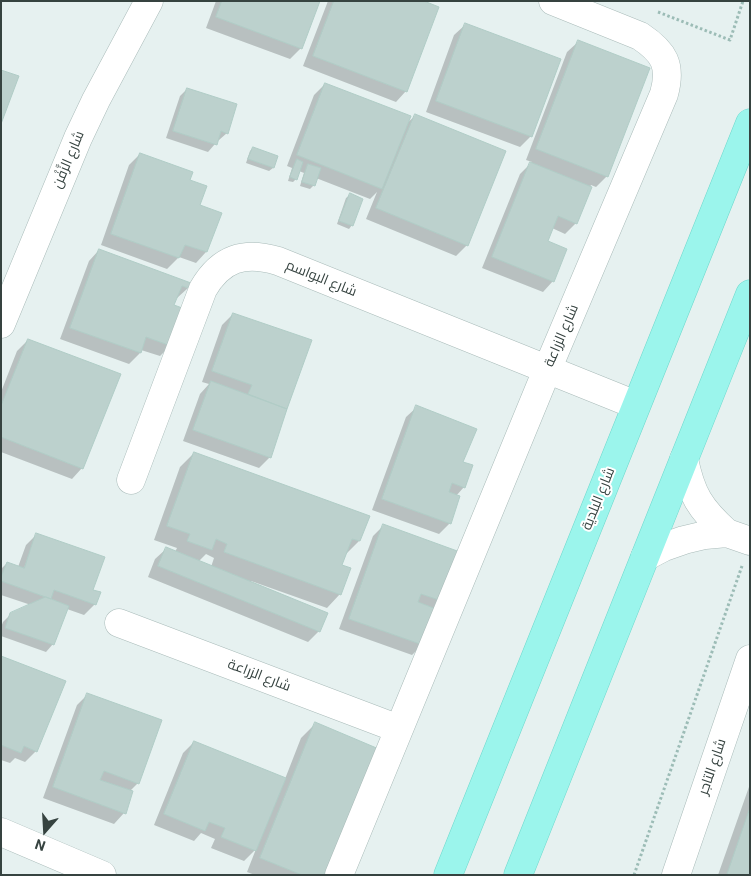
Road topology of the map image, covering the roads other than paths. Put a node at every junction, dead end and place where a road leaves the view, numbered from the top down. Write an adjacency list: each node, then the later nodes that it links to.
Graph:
1 (149, 1): 5 (street, شارع الزَّفْن)
2 (554, 1): 6 (street, شارع الزراعة)
3 (750, 123): 7 (main road, شارع البلدية)
4 (750, 294): 8 (main road)
5 (1, 324)
6 (547, 370): 7 (street, شارع البواسم); 9 (street, شارع البواسم); 14 (street, شارع الزراعة)
7 (636, 405): 18 (main road, شارع البلدية)
8 (684, 459): 10 (street); 11 (main road)
9 (131, 480)
10 (740, 546): 11 (street)
11 (645, 557): 19 (main road)
12 (119, 623): 14 (street, شارع الزراعة)
13 (750, 659): 20 (street, شارع التاجر)
14 (400, 729): 17 (street, شارع الزراعة)
15 (1, 832): 16 (street)
16 (102, 875)
17 (340, 875)
18 (448, 875)
19 (518, 875)
20 (676, 875)

